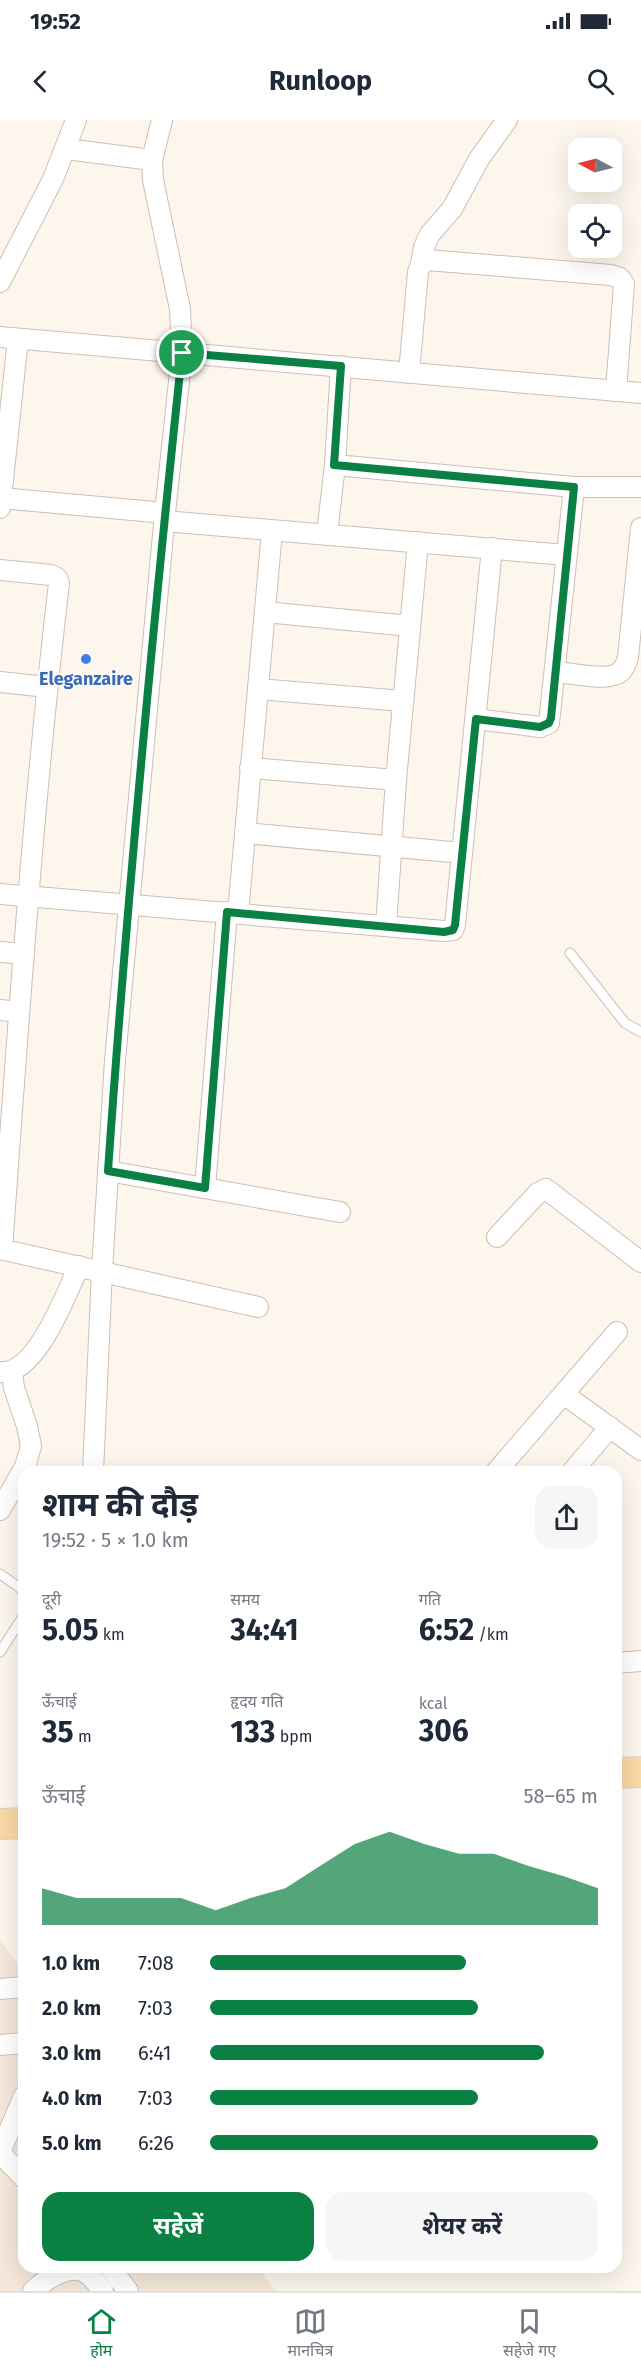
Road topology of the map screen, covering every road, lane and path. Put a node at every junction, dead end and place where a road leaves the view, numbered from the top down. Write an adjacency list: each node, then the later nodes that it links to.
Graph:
1 (76, 120): 4 (street)
2 (162, 120): 5 (street)
3 (507, 120): 6 (street)
4 (66, 149): 5 (street); 7 (street)
5 (152, 160): 9 (street)
6 (421, 264): 11 (street); 12 (street)
7 (0, 282)
8 (9, 338): 9 (street); 17 (street)
9 (182, 353): 10 (street); 18 (street)
10 (341, 366): 11 (street); 14 (street)
11 (409, 373): 12 (street)
12 (616, 391): 13 (street)
13 (641, 393)
14 (334, 465): 15 (street); 21 (street)
15 (574, 487): 16 (street); 24 (street)
16 (641, 487)
17 (1, 503): 18 (street)
18 (165, 517): 20 (street); 41 (street)
19 (641, 528): 28 (street)
20 (272, 531): 21 (street); 26 (street)
21 (327, 534): 22 (street)
22 (418, 542): 23 (street); 27 (street)
23 (492, 548): 24 (street); 33 (street)
24 (566, 555): 28 (street)
25 (0, 570): 30 (street)
26 (265, 612): 27 (street); 31 (street)
27 (410, 626): 32 (street)
28 (556, 672): 33 (street)
29 (0, 682): 30 (street)
30 (47, 687): 40 (street)
31 (258, 689): 32 (street); 34 (street)
32 (403, 701): 35 (street)
33 (476, 719): 38 (street)
34 (250, 768): 35 (street); 36 (street)
35 (396, 780): 37 (street)
36 (245, 833): 37 (street); 42 (street)
37 (391, 847): 38 (street); 43 (street)
38 (462, 853): 43 (street)
39 (0, 894): 40 (street)
40 (29, 897): 41 (street); 46 (street)
41 (129, 905): 42 (street); 50 (street)
42 (232, 913): 43 (street); 52 (street)
43 (386, 927)
44 (0, 952): 46 (street)
45 (570, 953): 48 (lane)
46 (24, 954): 47 (street)
47 (9, 1011): 49 (street)
48 (641, 1032)
49 (5, 1127): 51 (street)
50 (108, 1171): 52 (street); 58 (street)
51 (3, 1185): 55 (street)
52 (205, 1188): 53 (street)
53 (340, 1212)
54 (497, 1237): 56 (street)
55 (1, 1249): 57 (street)
56 (641, 1262)
57 (79, 1266): 58 (street); 61 (street)
58 (102, 1271): 59 (street); 66 (street)
59 (258, 1308)
60 (617, 1332): 62 (street)
61 (6, 1372): 65 (street)
62 (565, 1395): 63 (street); 67 (street)
63 (610, 1427): 64 (street); 68 (street)
64 (641, 1450)
65 (25, 1466)
66 (93, 1466)
67 (501, 1466)
68 (577, 1466)
69 (18, 1479): 70 (street)
70 (0, 1510)
71 (0, 1574): 72 (lane)
72 (18, 1587)
73 (18, 1624): 74 (lane)
74 (0, 1652)
75 (641, 1661): 76 (street)
76 (622, 1663)
77 (641, 1772): 78 (main road)
78 (622, 1773)
79 (641, 1790): 80 (main road)
80 (622, 1791)
81 (18, 1805): 82 (main road)
82 (0, 1806)
83 (18, 1823): 84 (main road)
84 (0, 1824)
85 (18, 1988): 86 (street)
86 (0, 1989)
87 (18, 2043): 88 (street)
88 (0, 2044)
89 (18, 2110): 90 (street)
90 (0, 2153): 91 (street)
91 (18, 2172)
92 (64, 2273): 95 (street)
93 (87, 2273): 96 (street)
94 (115, 2273): 97 (street)
95 (33, 2291)
96 (103, 2291)
97 (128, 2291)

